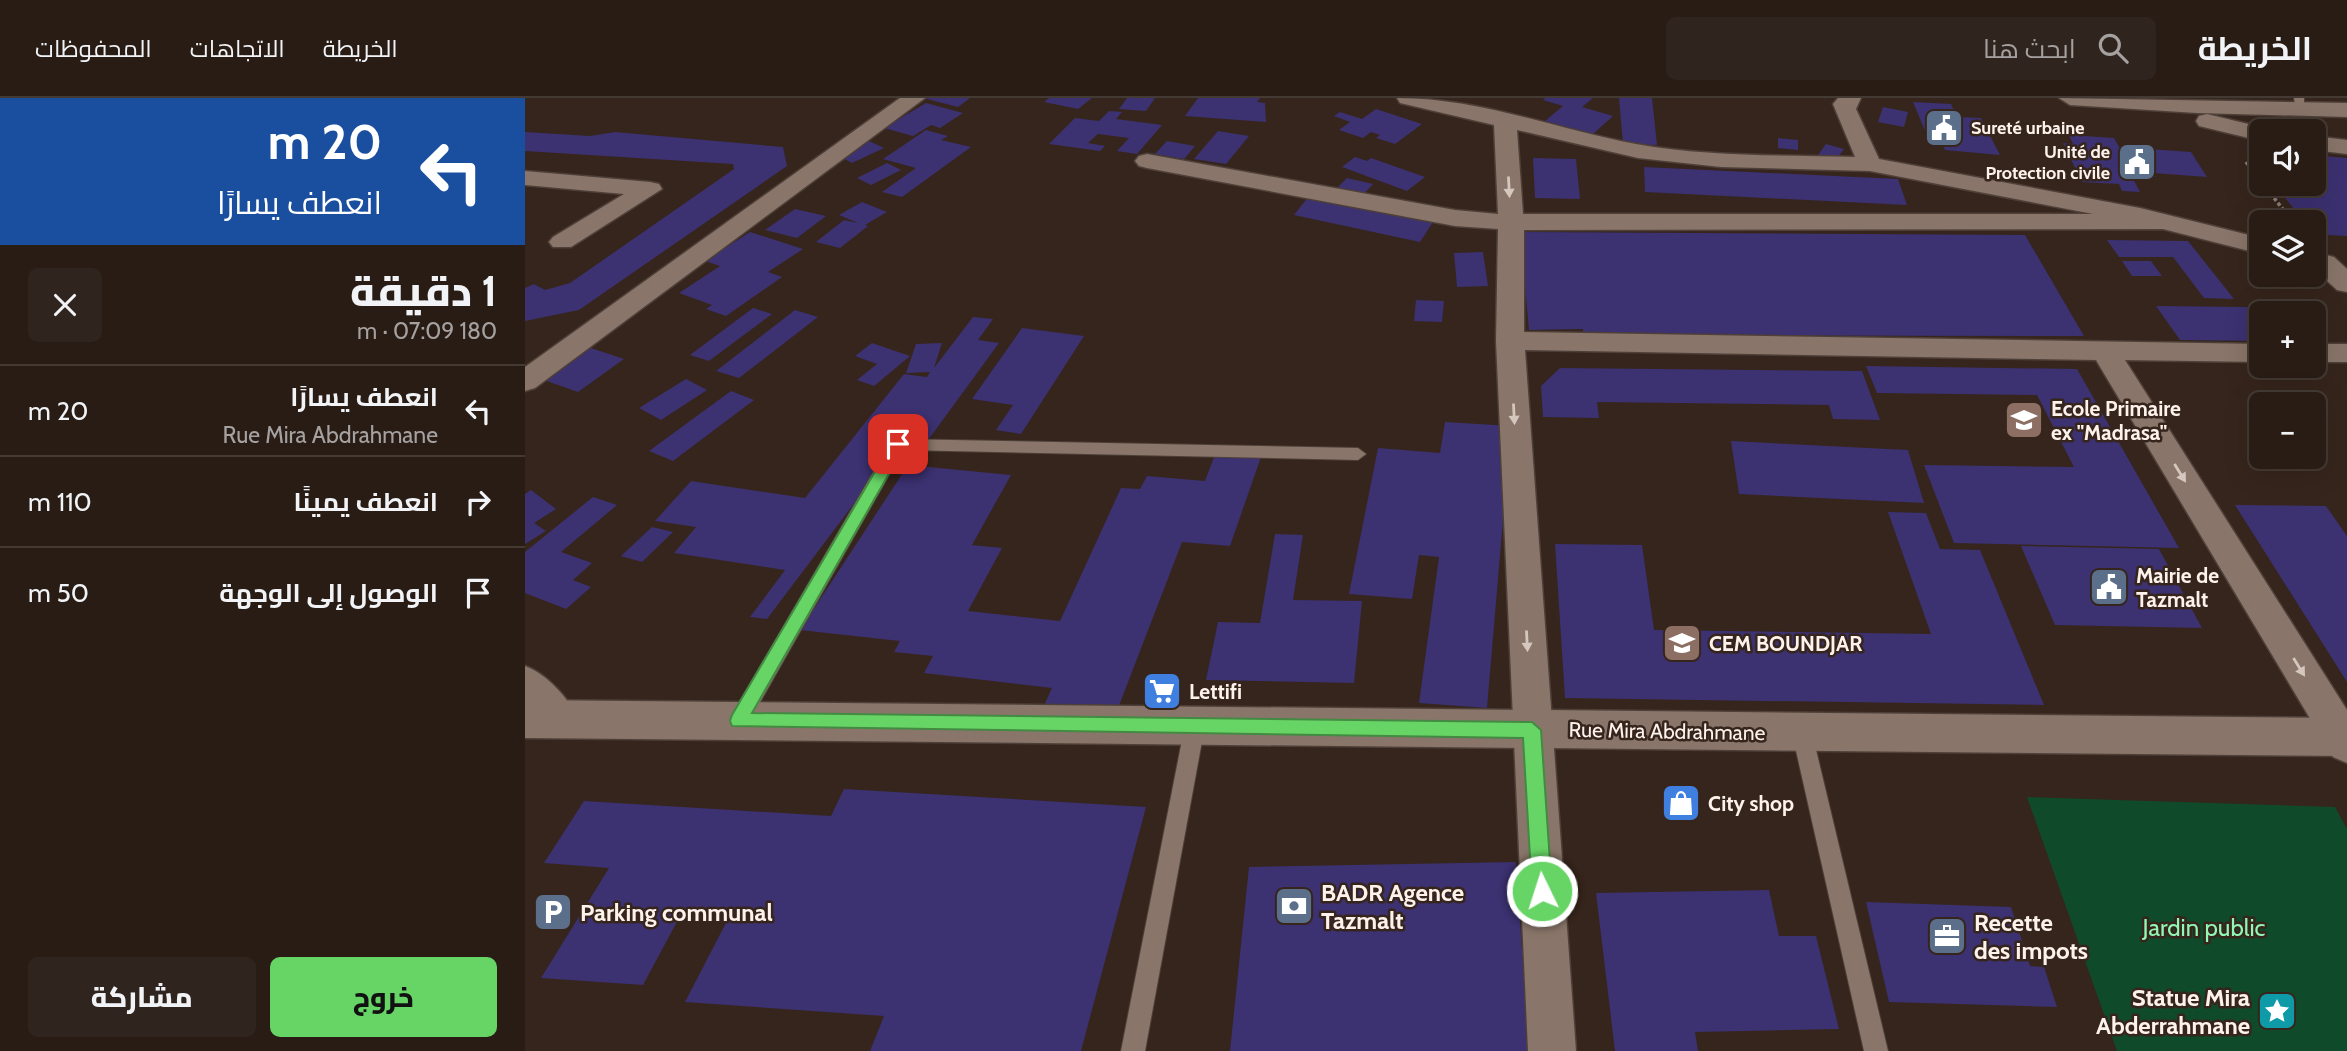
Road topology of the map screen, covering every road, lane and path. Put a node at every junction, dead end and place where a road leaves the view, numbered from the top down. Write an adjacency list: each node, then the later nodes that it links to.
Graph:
1 (914, 98): 31 (street)
2 (1408, 98): 10 (street)
3 (1850, 98): 16 (street)
4 (2070, 98): 6 (street)
5 (2184, 102): 6 (street); 8 (street)
6 (2140, 103): 12 (street)
7 (2299, 103): 8 (street); 9 (street)
8 (2236, 107): 11 (street)
9 (2347, 110)
10 (1505, 118): 16 (street); 20 (street, one-way to 20)
11 (2249, 121)
12 (2249, 130)
13 (2326, 145): 14 (street)
14 (2347, 147)
15 (1147, 161): 20 (street)
16 (1870, 164): 21 (street)
17 (525, 178): 22 (street)
18 (2272, 196): 19 (path)
19 (2284, 210)
20 (1511, 222): 21 (street); 26 (street)
21 (2161, 222): 23 (street)
22 (562, 242)
23 (2249, 244)
24 (2326, 264): 25 (street)
25 (2347, 284)
26 (1510, 341): 27 (street); 37 (street, one-way to 37)
27 (2106, 352): 28 (street); 39 (street, one-way to 39)
28 (2249, 353)
29 (2326, 353): 30 (street)
30 (2347, 353)
31 (525, 381)
32 (1358, 454): 35 (lane)
33 (525, 682): 34 (street)
34 (542, 719): 35 (main road, Rue Mira Abdrahmane)
35 (739, 721): 36 (main road, Rue Mira Abdrahmane)
36 (1195, 725): 37 (main road, Rue Mira Abdrahmane); 40 (lane)
37 (1532, 730): 38 (main road, Rue Mira Abdrahmane); 41 (street)
38 (1802, 733): 39 (main road, Rue Mira Abdrahmane); 42 (lane)
39 (2345, 740)
40 (1133, 1051)
41 (1552, 1051)
42 (1876, 1051)

